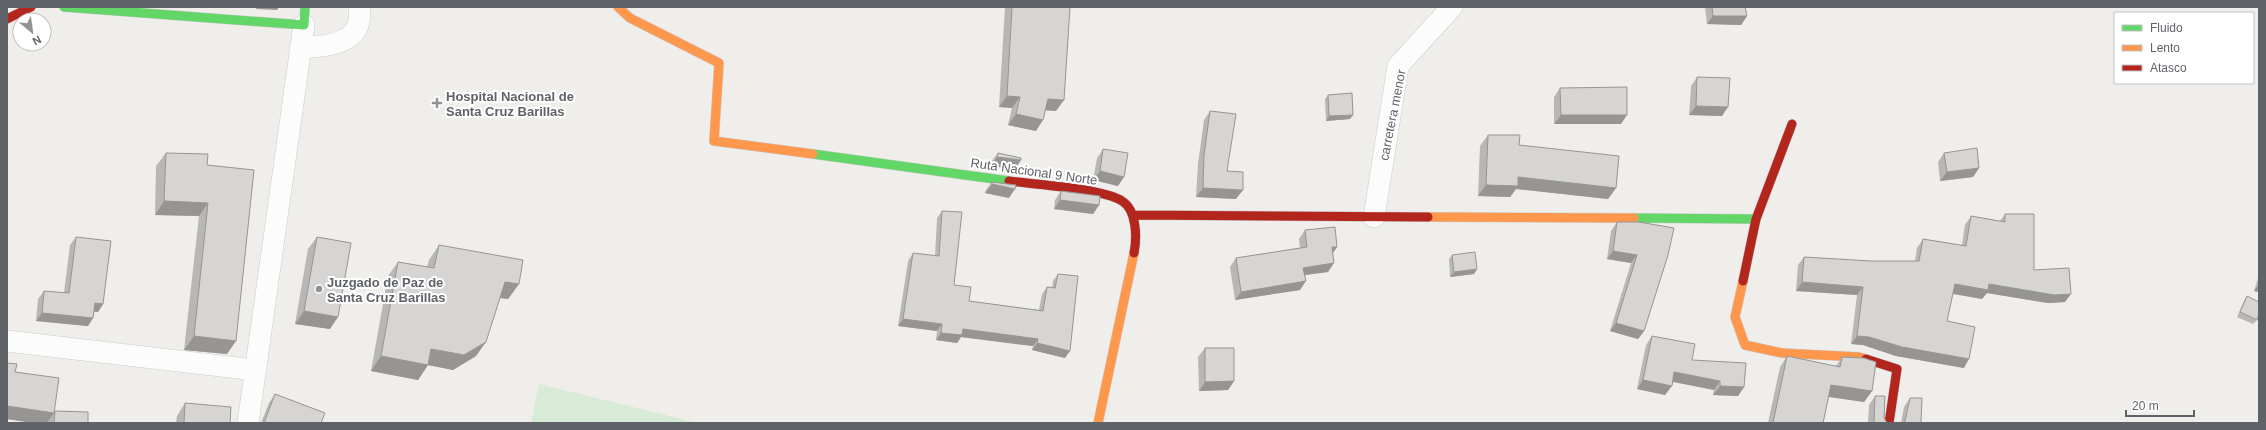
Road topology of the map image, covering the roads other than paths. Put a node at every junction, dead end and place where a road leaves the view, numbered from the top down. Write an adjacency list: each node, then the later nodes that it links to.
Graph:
1 (31, 7): 7 (street)
2 (64, 7): 6 (street)
3 (359, 7): 8 (street)
4 (618, 7): 10 (street, Ruta Nacional 9 Norte)
5 (1452, 7): 11 (street, carretera menor)
6 (304, 16): 8 (street)
7 (7, 19)
8 (300, 48): 14 (street)
9 (1792, 124): 12 (street)
10 (1133, 215): 11 (street); 16 (street)
11 (1374, 216): 12 (street)
12 (1756, 219): 17 (street)
13 (7, 341): 14 (street)
14 (256, 370): 15 (street)
15 (248, 423)
16 (1098, 423)
17 (1889, 423)

